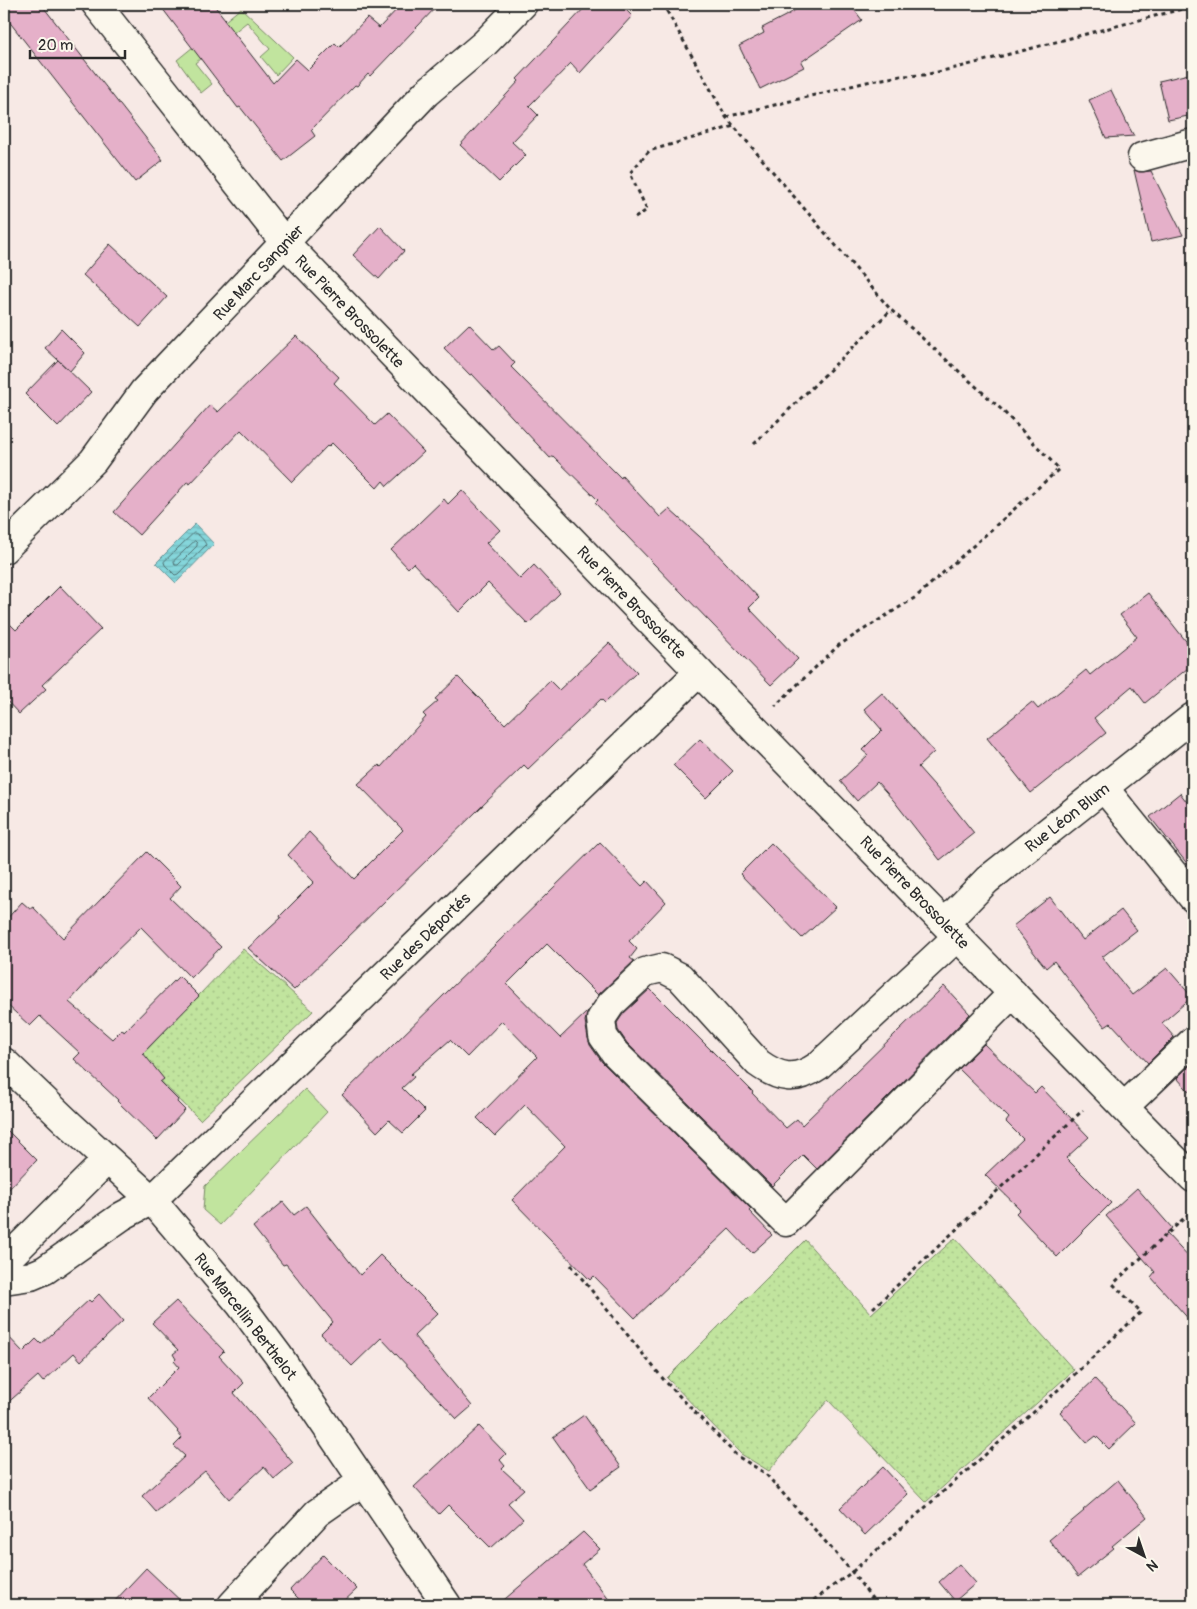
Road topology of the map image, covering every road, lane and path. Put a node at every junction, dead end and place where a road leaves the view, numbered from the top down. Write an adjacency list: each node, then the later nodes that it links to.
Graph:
1 (96, 4): 10 (street, Rue Pierre Brossolette)
2 (523, 4): 10 (street, Rue Marc Sangnier)
3 (662, 4): 5 (path)
4 (1193, 6): 5 (path)
5 (726, 117): 6 (path)
6 (734, 126): 9 (path); 11 (path)
7 (1193, 143): 8 (street)
8 (1142, 157)
9 (635, 218)
10 (285, 243): 13 (street, Rue Marc Sangnier); 14 (street, Rue Pierre Brossolette)
11 (891, 310): 12 (path); 15 (path)
12 (754, 444)
13 (4, 549)
14 (698, 672): 19 (street, Rue Pierre Brossolette); 27 (street, Rue des Déportés)
15 (769, 711)
16 (1193, 717): 17 (street, Rue Léon Blum)
17 (1104, 788): 18 (street); 19 (street, Rue Léon Blum)
18 (1193, 898)
19 (951, 929): 20 (street, Rue Pierre Brossolette); 20 (street, Rue Léon Blum)
20 (1013, 993): 24 (street, Rue Pierre Brossolette)
21 (1193, 1040): 24 (street)
22 (4, 1062): 25 (street, Rue Marcellin Berthelot)
23 (1087, 1106): 32 (path)
24 (1124, 1107): 26 (street, Rue Pierre Brossolette)
25 (107, 1160): 27 (street, Rue Marcellin Berthelot); 29 (street)
26 (1193, 1178)
27 (152, 1200): 31 (street, Rue des Déportés); 33 (street, Rue Marcellin Berthelot)
28 (1193, 1210): 34 (path)
29 (4, 1262)
30 (571, 1265): 34 (path)
31 (4, 1280)
32 (873, 1308)
33 (363, 1481): 35 (street); 36 (street, Rue Marcellin Berthelot)
34 (852, 1572): 37 (path); 38 (path)
35 (232, 1605)
36 (447, 1605)
37 (807, 1605)
38 (877, 1605)

